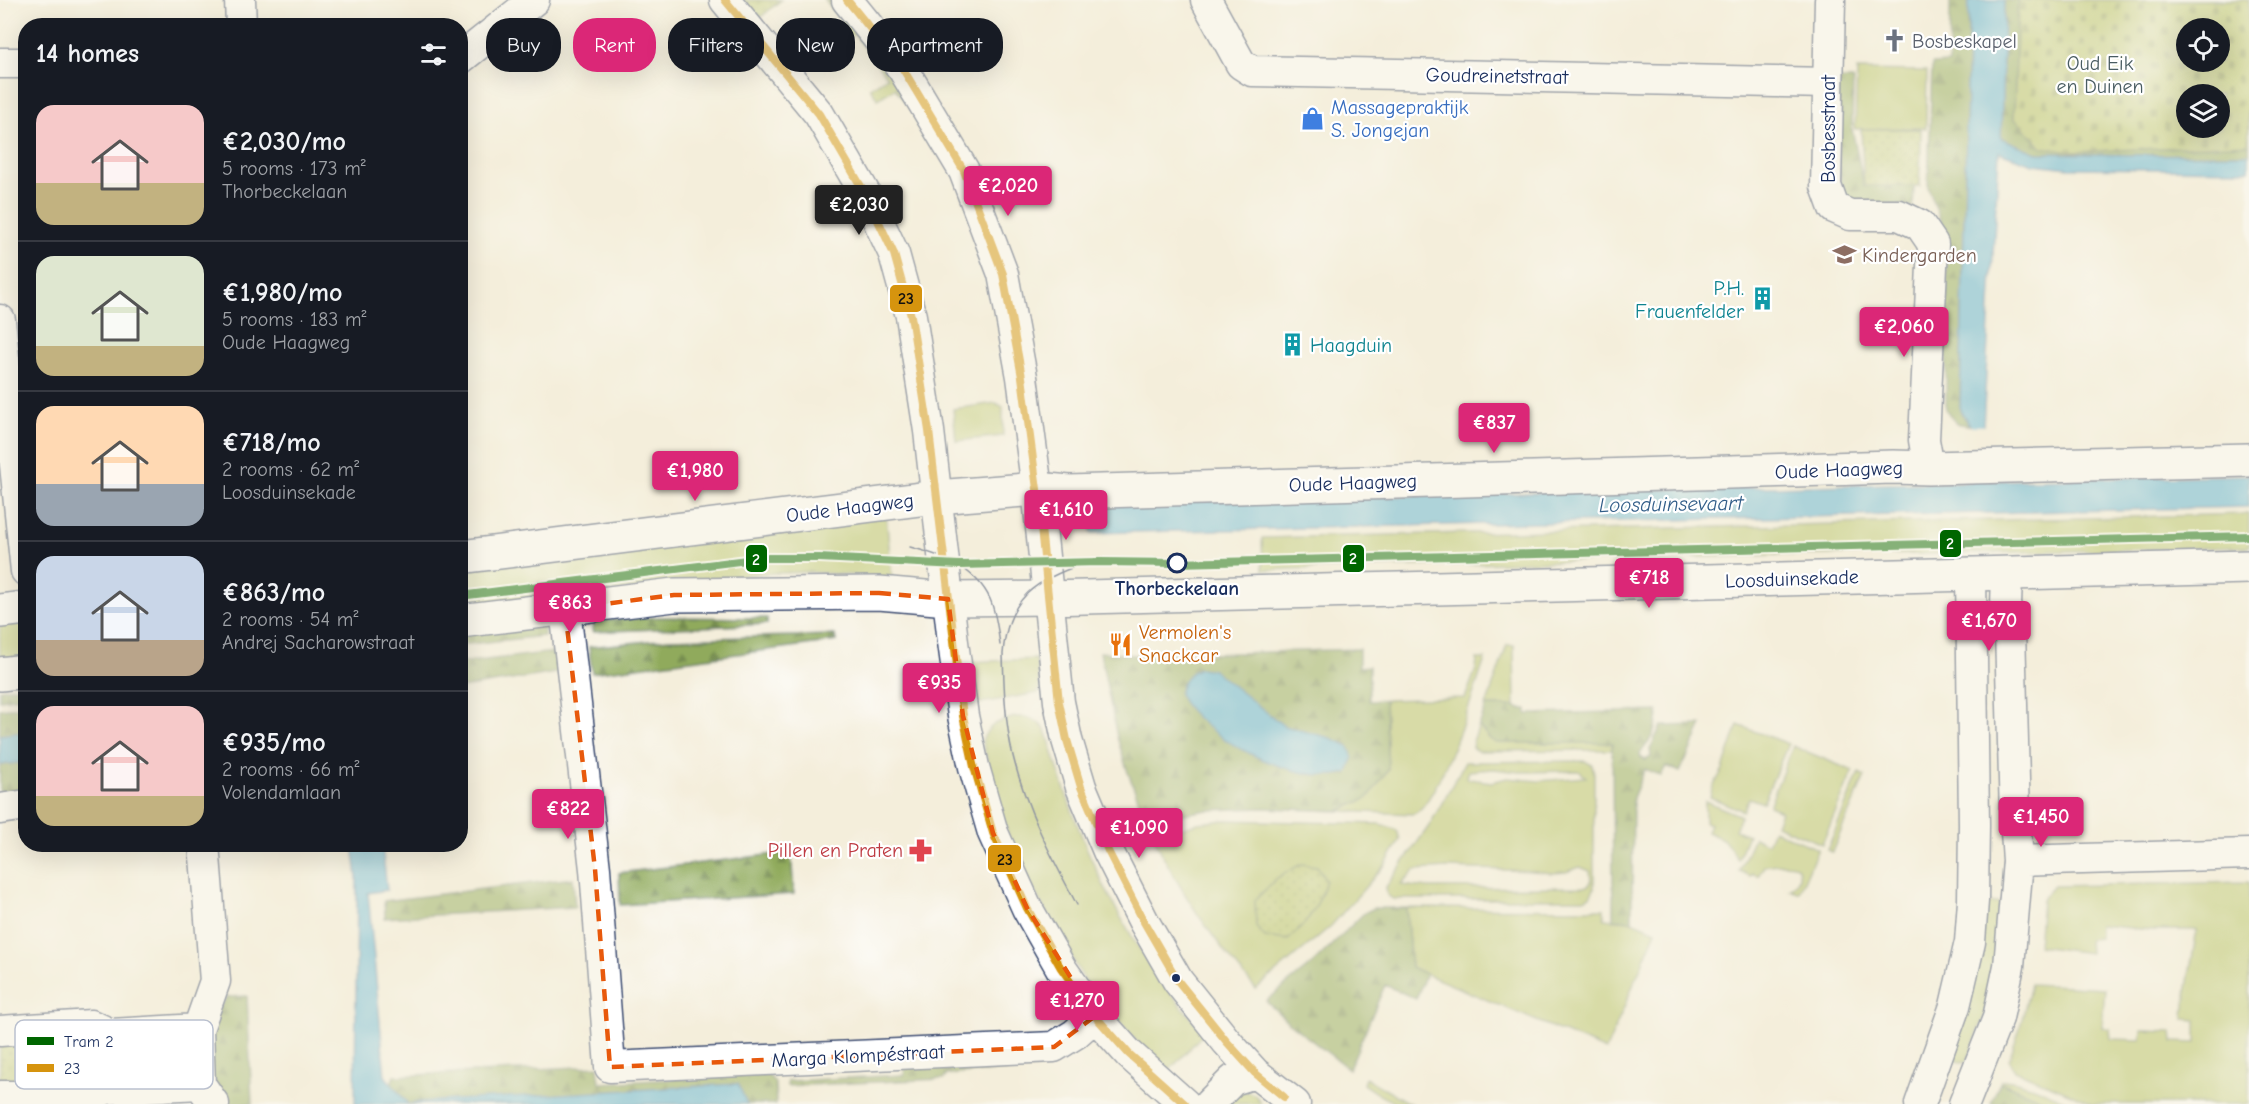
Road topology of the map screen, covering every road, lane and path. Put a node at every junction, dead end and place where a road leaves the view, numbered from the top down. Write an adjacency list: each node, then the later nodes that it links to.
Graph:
1 (240, 0): 7 (street)
2 (534, 0): 8 (street)
3 (725, 0): 17 (street)
4 (847, 0): 15 (street)
5 (1206, 0): 11 (street, Goudreinetstraat)
6 (1830, 0): 11 (street, Bosbesstraat)
7 (241, 18)
8 (468, 53)
9 (0, 63): 10 (street)
10 (18, 63)
11 (1827, 83): 14 (street, Bosbesstraat)
12 (0, 320): 16 (street)
13 (2249, 460): 14 (main road, Oude Haagweg)
14 (1939, 468): 15 (main road, Oude Haagweg)
15 (1037, 489): 17 (main road, Oude Haagweg); 22 (street)
16 (18, 494)
17 (936, 497): 18 (main road, Oude Haagweg); 23 (street)
18 (468, 556)
19 (2249, 567): 21 (main road, Loosduinsekade)
20 (1971, 573): 21 (main road, Loosduinsekade); 22 (main road, Loosduinsekade); 28 (street)
21 (2007, 574): 29 (street)
22 (1047, 598): 23 (main road); 41 (street)
23 (948, 599): 25 (main road); 37 (street)
24 (18, 609): 26 (main road)
25 (565, 609): 27 (main road); 37 (street, Marga Klompéstraat)
26 (0, 610)
27 (468, 620)
28 (1972, 626): 29 (street); 47 (street)
29 (2010, 630): 36 (street)
30 (18, 672): 31 (main road)
31 (0, 674)
32 (18, 807): 33 (street)
33 (0, 809)
34 (205, 852): 38 (street)
35 (2249, 854): 36 (street)
36 (2018, 861): 48 (street)
37 (1095, 1016): 45 (street)
38 (201, 1020)
39 (15, 1030): 40 (street)
40 (0, 1031)
41 (1255, 1073): 44 (street); 46 (street)
42 (207, 1094): 43 (street)
43 (0, 1096)
44 (1287, 1102)
45 (1185, 1104)
46 (1209, 1104)
47 (1920, 1104)
48 (1964, 1104)

